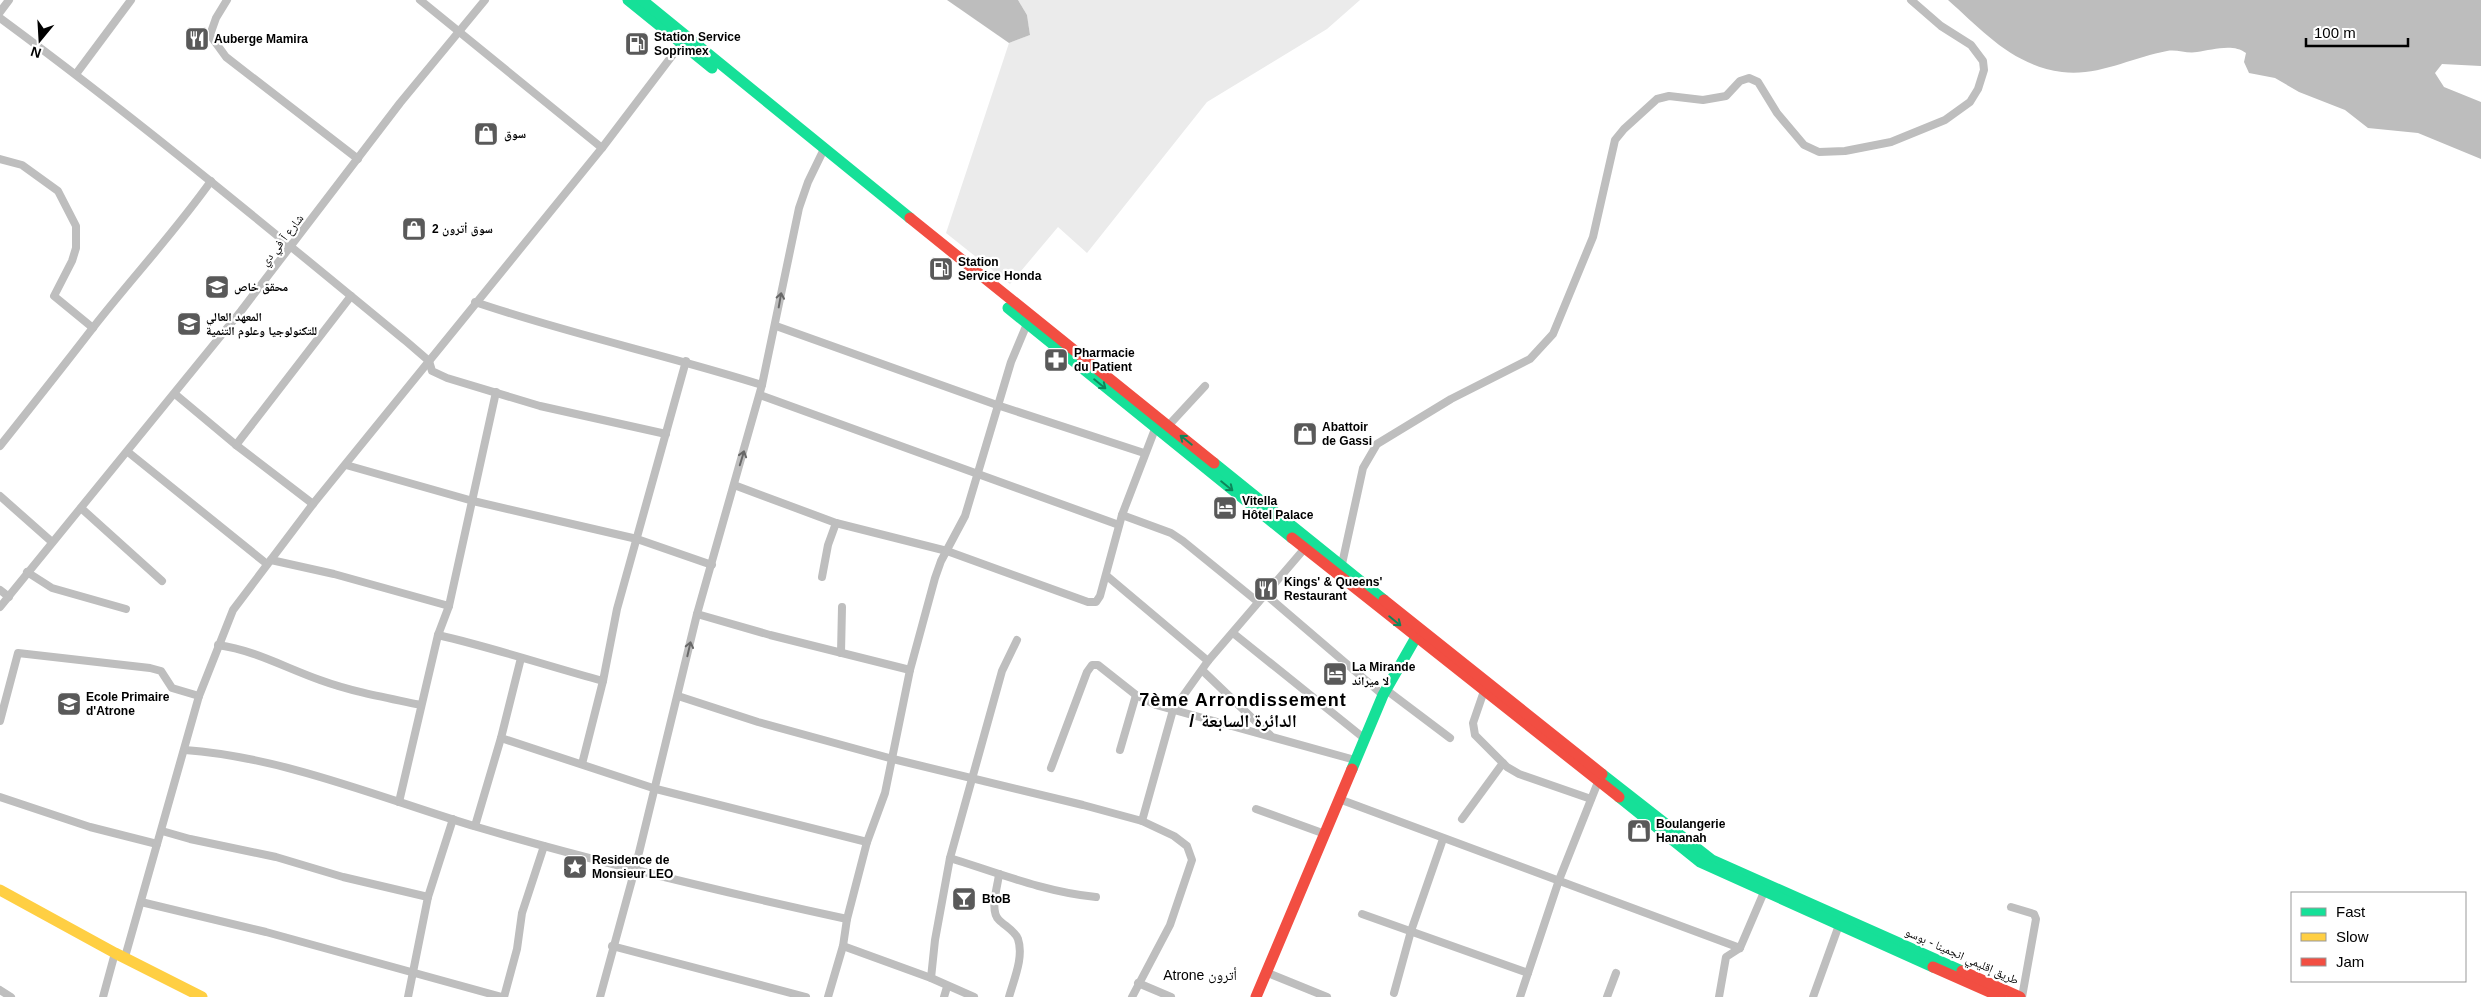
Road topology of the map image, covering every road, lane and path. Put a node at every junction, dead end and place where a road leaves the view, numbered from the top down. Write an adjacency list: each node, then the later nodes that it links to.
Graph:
1 (9, 0): 9 (street)
2 (131, 0): 13 (street)
3 (226, 0): 17 (street)
4 (420, 0): 11 (street)
5 (485, 0): 11 (street, شارع آ في دي)
6 (628, 0): 12 (main road)
7 (642, 0): 15 (main road)
8 (1911, 0): 56 (street)
9 (0, 12)
10 (0, 18): 13 (street)
11 (458, 32): 14 (street); 17 (street, شارع آ في دي)
12 (681, 44): 14 (street); 15 (main road)
13 (76, 74): 18 (street)
14 (602, 148): 21 (street)
15 (822, 151): 22 (main road); 23 (street, one-way to 15); 33 (main road)
16 (0, 159): 24 (street)
17 (358, 159): 19 (street, شارع آ في دي)
18 (211, 180): 19 (street); 24 (street)
19 (290, 247): 20 (street); 30 (street, شارع آ في دي)
20 (351, 296): 25 (street); 36 (street)
21 (474, 302): 25 (street); 26 (street)
22 (1027, 324): 32 (street); 34 (main road, one-way to 34)
23 (776, 326): 27 (street); 32 (street)
24 (93, 328): 37 (street)
25 (429, 360): 29 (street); 40 (street)
26 (686, 361): 27 (street); 35 (street)
27 (762, 385): 31 (street)
28 (1205, 386): 33 (street)
29 (496, 392): 35 (street); 44 (street)
30 (175, 394): 36 (street); 38 (street, شارع آ في دي)
31 (760, 395): 41 (street); 42 (street, one-way to 31)
32 (997, 405): 39 (street); 41 (street)
33 (1168, 426): 56 (main road, one-way to 33)
34 (1155, 429): 39 (street); 52 (main road, one-way to 52)
35 (666, 434): 50 (street)
36 (236, 444): 45 (street)
37 (0, 446)
38 (128, 452): 46 (street, شارع آ في دي); 54 (street)
39 (1144, 453): 47 (street)
40 (346, 465): 44 (street); 45 (street)
41 (978, 476): 49 (street); 53 (street)
42 (734, 485): 48 (street); 55 (street)
43 (0, 496): 51 (street)
44 (473, 501): 50 (street); 65 (street)
45 (314, 504): 54 (street)
46 (81, 508): 51 (street, شارع آ في دي); 60 (street)
47 (1122, 515): 49 (street); 64 (street)
48 (836, 523): 53 (street); 59 (street)
49 (1119, 525): 58 (street)
50 (637, 539): 55 (street); 80 (street)
51 (52, 542): 57 (street, شارع آ في دي)
52 (1304, 548): 62 (street); 71 (main road, one-way to 71)
53 (947, 551): 58 (street); 78 (street)
54 (269, 562): 65 (street); 74 (street)
55 (712, 564): 69 (street)
56 (1342, 564): 71 (main road)
57 (27, 572): 63 (street, شارع آ في دي); 68 (street)
58 (1106, 576): 77 (street)
59 (822, 577)
60 (162, 581)
61 (0, 590): 63 (street)
62 (1264, 594): 64 (street); 81 (street)
63 (9, 597): 66 (street, شارع آ في دي)
64 (1258, 602): 70 (street)
65 (449, 606): 72 (street)
66 (0, 607)
67 (842, 607): 75 (street)
68 (126, 609)
69 (698, 614): 75 (street); 85 (street, one-way to 69)
70 (1234, 633): 77 (street); 92 (street)
71 (1419, 633): 81 (main road); 82 (main road); 132 (main road)
72 (438, 635): 76 (street); 86 (street)
73 (1018, 640): 100 (street)
74 (218, 645): 84 (street); 86 (street)
75 (842, 653): 78 (street)
76 (521, 658): 80 (street); 90 (street)
77 (1208, 662): 79 (street)
78 (910, 670): 95 (street)
79 (1203, 670): 87 (street); 89 (street)
80 (603, 682): 98 (street)
81 (1384, 692): 91 (street); 92 (main road)
82 (1484, 692): 97 (street); 101 (main road)
83 (1136, 695): 87 (street); 94 (street); 99 (street)
84 (199, 696): 88 (street); 93 (street)
85 (678, 696): 95 (street); 102 (street)
86 (421, 704): 106 (street)
87 (1174, 710): 89 (street); 110 (street)
88 (0, 721)
89 (1272, 737): 96 (street)
90 (501, 738): 98 (street); 111 (street)
91 (1450, 738)
92 (1365, 739): 96 (main road)
93 (186, 750): 106 (street); 112 (street)
94 (1120, 750)
95 (893, 759): 100 (street); 115 (street)
96 (1355, 760): 105 (main road)
97 (1502, 763): 104 (street); 109 (street)
98 (582, 764): 102 (street)
99 (1051, 768)
100 (973, 778): 110 (street); 118 (street)
101 (1598, 782): 104 (street); 123 (main road)
102 (656, 789): 115 (street); 119 (street)
103 (0, 797): 116 (street)
104 (1592, 799): 121 (street)
105 (1339, 800): 113 (main road); 114 (street)
106 (399, 802): 108 (street)
107 (1256, 809): 113 (street)
108 (452, 819): 111 (street); 124 (street)
109 (1462, 819)
110 (1142, 821): 142 (street)
111 (475, 826): 117 (street)
112 (162, 830): 116 (street); 124 (street)
113 (1325, 834): 138 (main road)
114 (1443, 839): 121 (street); 131 (street)
115 (868, 842): 129 (street)
116 (157, 844): 126 (street)
117 (544, 846): 119 (street); 150 (street)
118 (950, 858): 120 (street); 141 (street)
119 (636, 869): 129 (street); 133 (street)
120 (999, 874): 125 (street); 156 (street)
121 (1559, 880): 135 (street); 139 (street)
122 (0, 890): 136 (main road)
123 (1764, 892): 130 (main road); 135 (street)
124 (428, 896): 137 (street)
125 (1096, 897)
126 (141, 902): 136 (street); 137 (street)
127 (2011, 907): 166 (street)
128 (1362, 914): 131 (street)
129 (847, 919): 134 (street)
130 (1839, 925): 132 (main road); 164 (street)
131 (1411, 931): 139 (street); 145 (street)
132 (1892, 944): 165 (main road, طريق إقليمي انجمينا - بوسو); 166 (main road, طريق إقليمي انجمينا - بوسو)
133 (612, 946): 151 (street); 152 (street)
134 (843, 946): 141 (street); 153 (street)
135 (1740, 948): 163 (street)
136 (120, 955): 147 (street); 148 (main road)
137 (414, 973): 149 (street); 150 (street)
138 (1268, 973): 159 (main road); 160 (street)
139 (1528, 973): 161 (street)
140 (1616, 973): 162 (street)
141 (931, 978): 143 (street)
142 (1138, 983): 157 (street); 158 (street)
143 (947, 987): 154 (street); 155 (street)
144 (0, 991): 146 (street)
145 (1394, 993)
146 (11, 997)
147 (103, 997)
148 (202, 997)
149 (408, 997)
150 (503, 997)
151 (600, 997)
152 (806, 997)
153 (828, 997)
154 (944, 997)
155 (974, 997)
156 (1009, 997)
157 (1132, 997)
158 (1171, 997)
159 (1256, 997)
160 (1327, 997)
161 (1520, 997)
162 (1607, 997)
163 (1719, 997)
164 (1813, 997)
165 (2000, 997)
166 (2021, 997)

